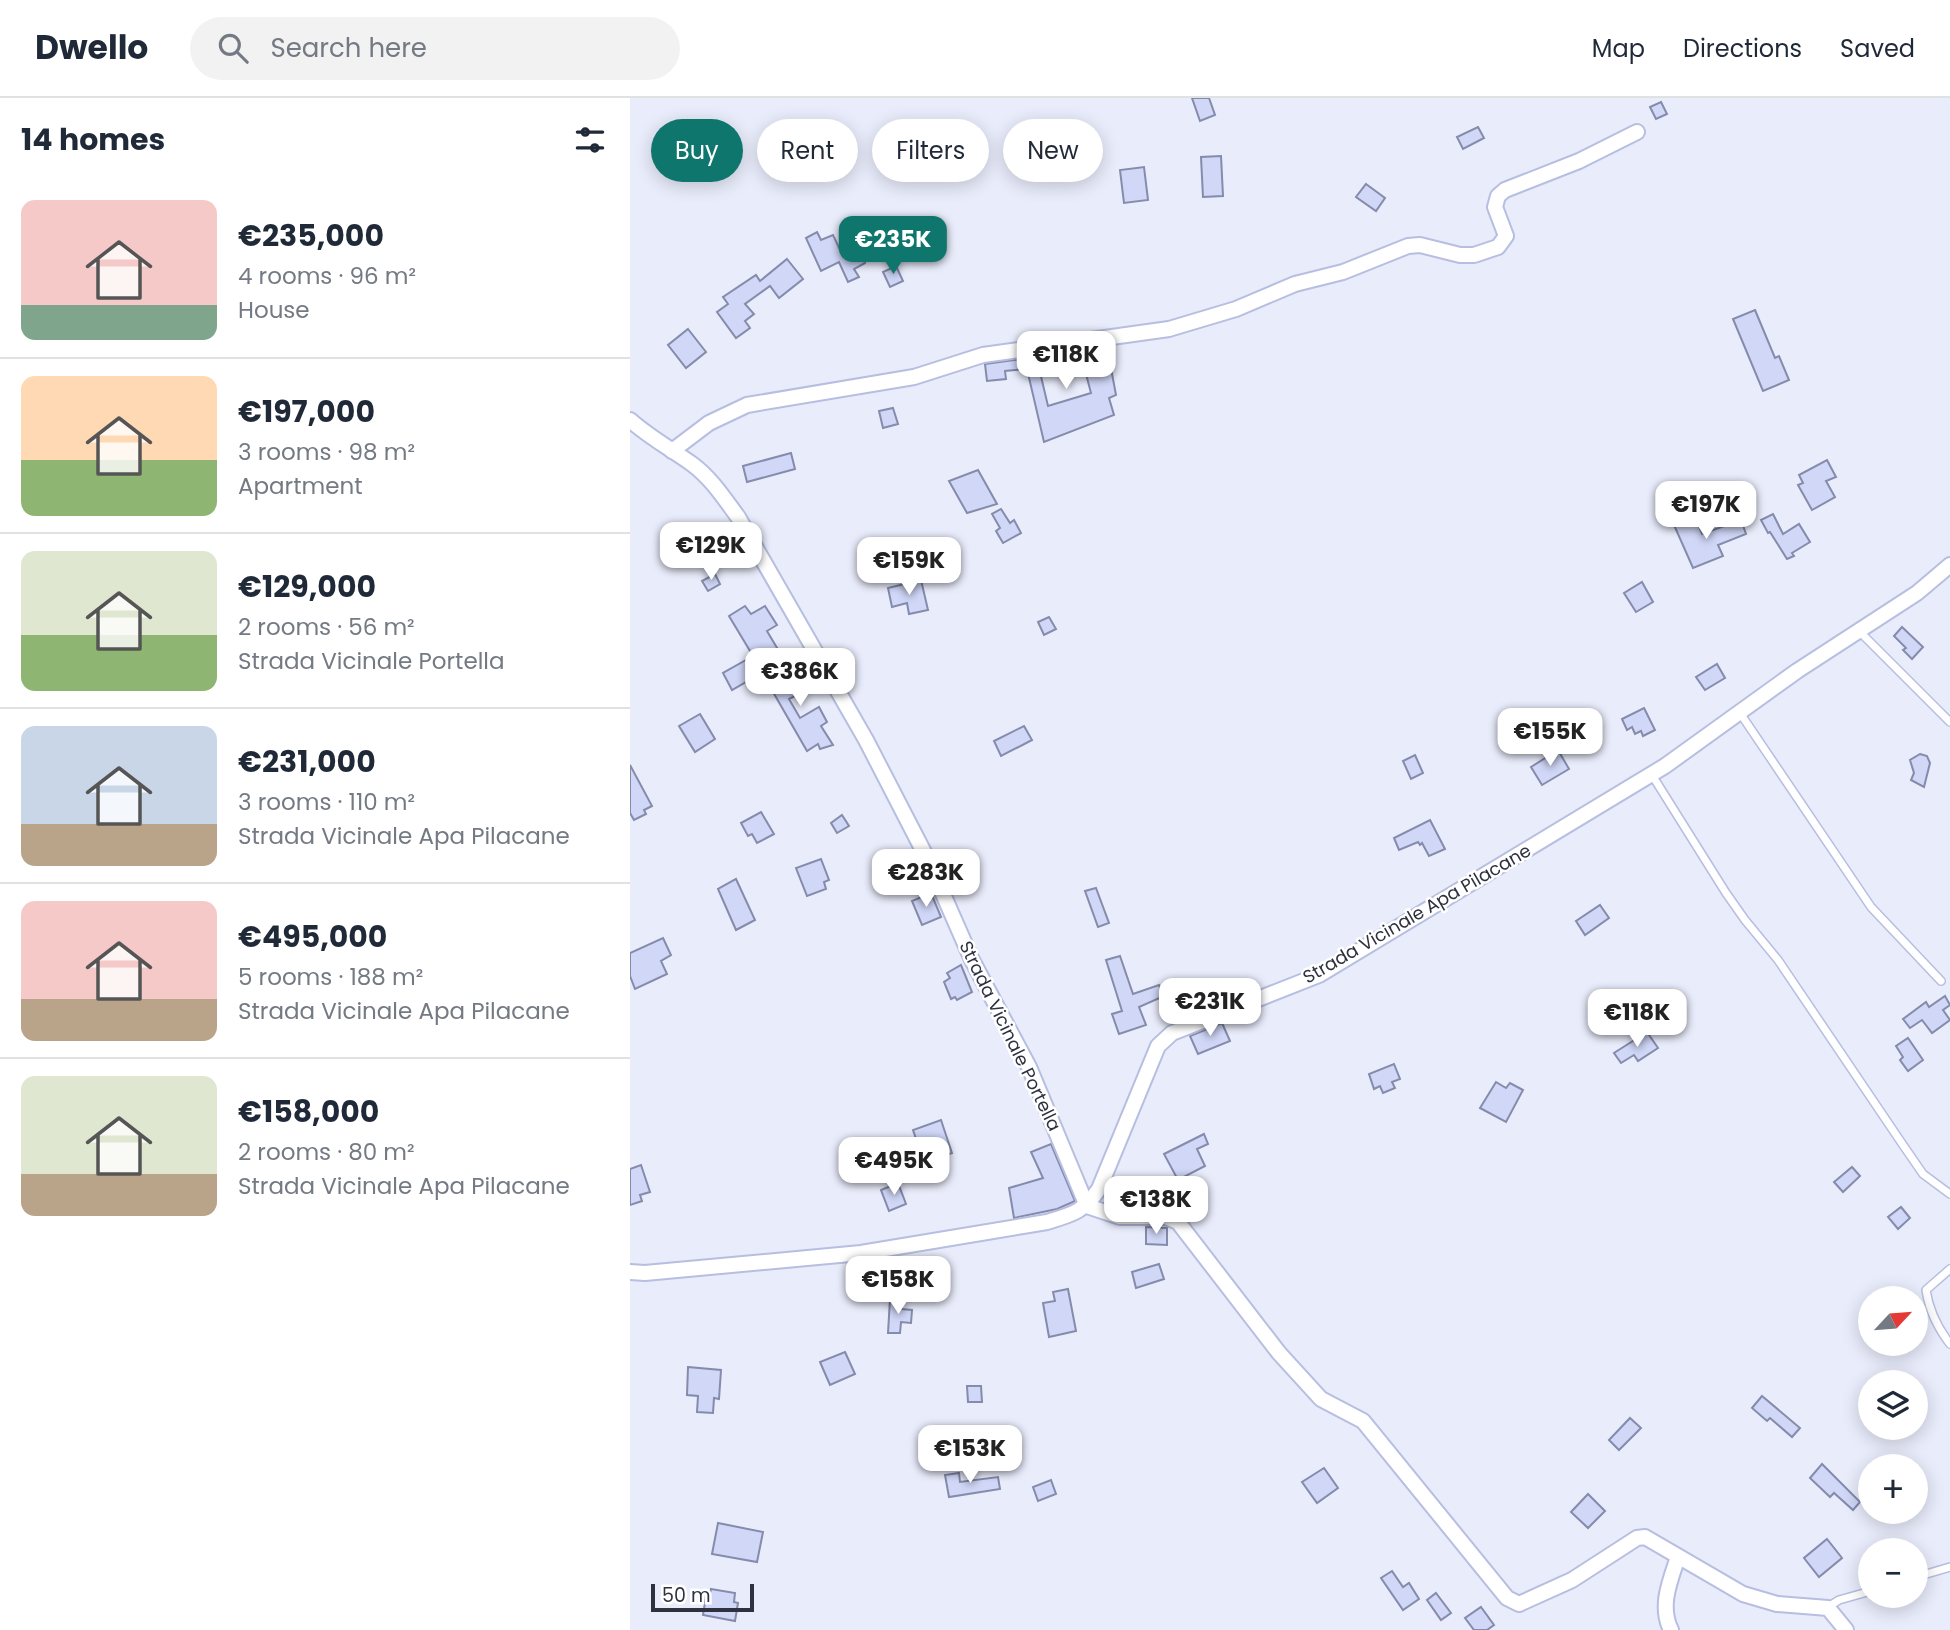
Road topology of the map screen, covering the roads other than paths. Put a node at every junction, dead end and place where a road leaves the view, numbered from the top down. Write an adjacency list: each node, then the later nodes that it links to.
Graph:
1 (1637, 132): 3 (street)
2 (630, 419): 3 (street, Strada Vicinale Portella)
3 (672, 451): 11 (street, Strada Vicinale Portella)
4 (1950, 565): 5 (street, Strada Vicinale Apa Pilacane)
5 (1858, 630): 6 (street, Strada Vicinale Apa Pilacane); 7 (lane)
6 (1739, 712): 8 (street, Strada Vicinale Apa Pilacane); 9 (lane)
7 (1950, 722)
8 (1651, 774): 10 (lane); 11 (street, Strada Vicinale Apa Pilacane)
9 (1941, 981)
10 (1950, 1194)
11 (1087, 1206): 13 (street); 15 (street)
12 (1950, 1269): 14 (lane)
13 (630, 1272)
14 (1950, 1344)
15 (1678, 1557): 19 (street); 20 (street)
16 (1950, 1567): 17 (lane)
17 (1928, 1573)
18 (1858, 1595): 19 (lane)
19 (1828, 1608): 21 (street)
20 (1671, 1630)
21 (1846, 1630)

